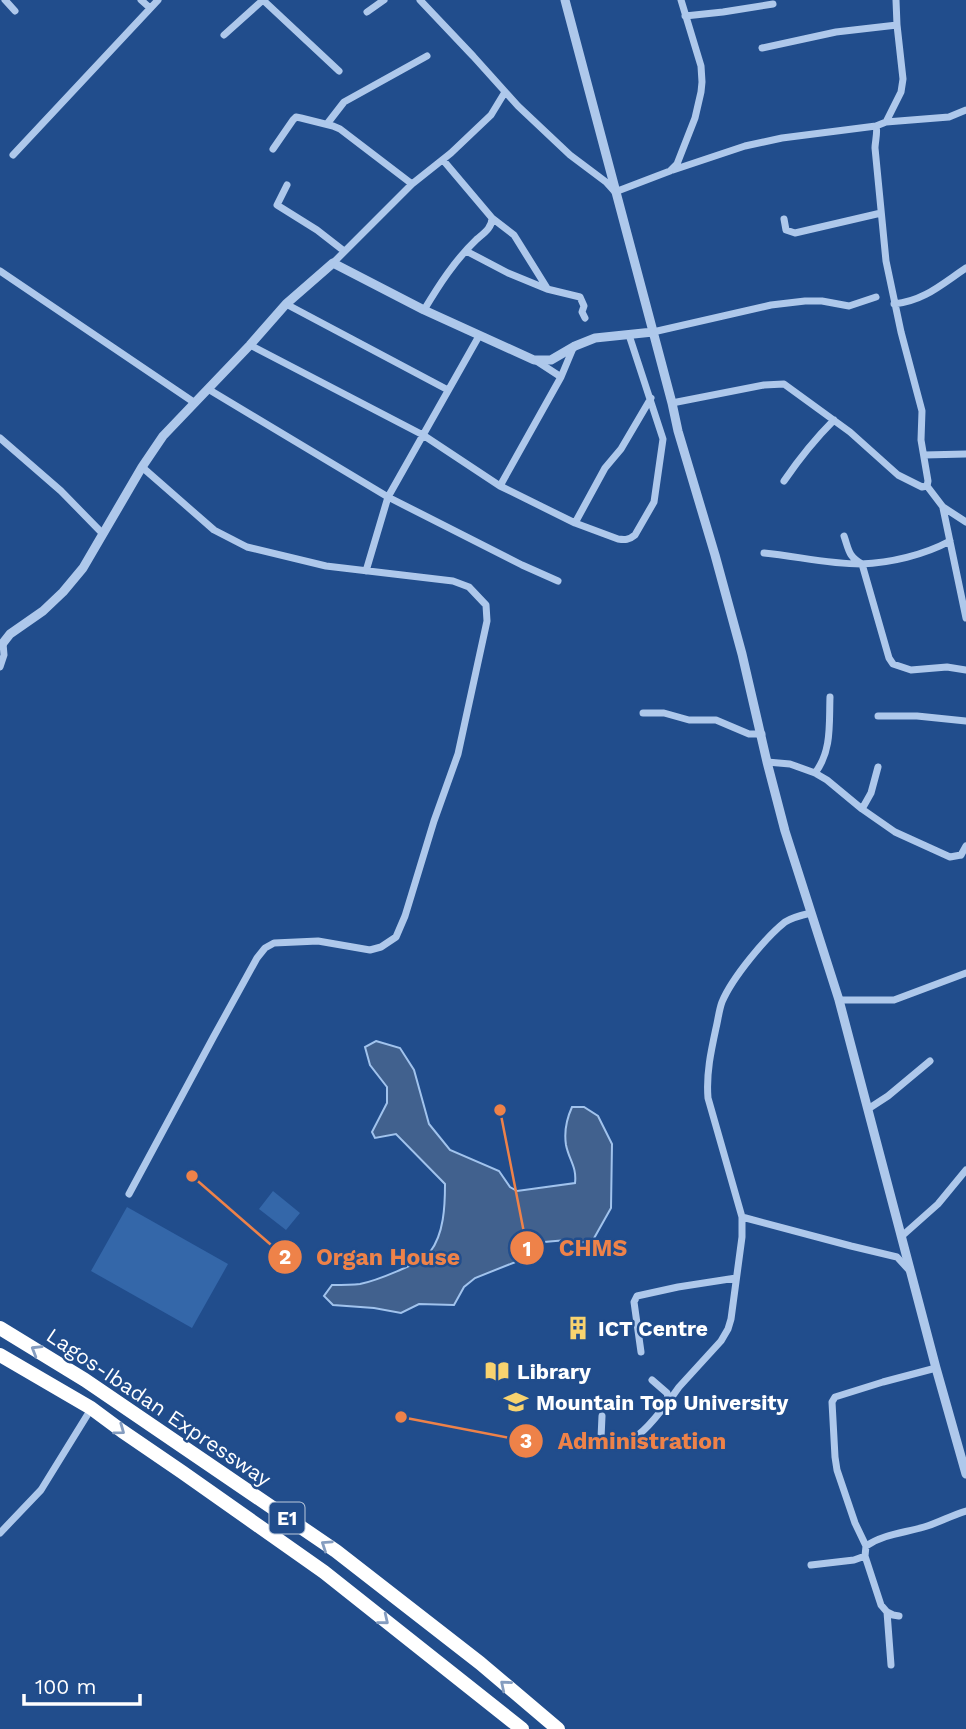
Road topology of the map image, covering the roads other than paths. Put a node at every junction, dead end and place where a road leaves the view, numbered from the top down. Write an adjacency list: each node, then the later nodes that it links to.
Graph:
1 (5, 0): 12 (street)
2 (141, 0): 11 (street)
3 (158, 0): 11 (street)
4 (263, 0): 16 (street); 19 (street)
5 (384, 0): 13 (street)
6 (420, 0): 20 (street)
7 (565, 0): 31 (street)
8 (681, 0): 14 (street)
9 (896, 0): 15 (street)
10 (773, 4): 14 (street)
11 (150, 8): 26 (street)
12 (15, 11)
13 (367, 12)
14 (685, 16): 28 (street)
15 (897, 25): 17 (street); 22 (street)
16 (224, 36)
17 (762, 48)
18 (427, 56): 23 (street)
19 (339, 71)
20 (505, 92): 27 (street); 31 (street)
21 (966, 110): 22 (street)
22 (886, 122): 24 (street)
23 (327, 124): 25 (street); 29 (street)
24 (876, 126): 28 (street); 32 (street)
25 (273, 149)
26 (13, 155)
27 (443, 160): 29 (street); 33 (street)
28 (670, 171): 31 (street)
29 (412, 184): 35 (street)
30 (287, 185): 35 (street)
31 (615, 192): 46 (street)
32 (881, 212): 34 (street); 43 (street)
33 (492, 218): 36 (street); 40 (street)
34 (785, 219)
35 (344, 251): 37 (street)
36 (466, 251): 40 (street); 44 (street)
37 (333, 263): 42 (street); 44 (street)
38 (0, 271): 56 (street)
39 (965, 272): 43 (street)
40 (547, 289): 45 (street)
41 (876, 297): 46 (street)
42 (286, 304): 49 (street); 54 (street)
43 (894, 304): 61 (street)
44 (424, 310): 47 (street)
45 (585, 318)
46 (653, 332): 48 (street); 57 (street)
47 (480, 335): 51 (street); 54 (street)
48 (629, 335): 50 (street); 55 (street)
49 (250, 345): 53 (street); 59 (street)
50 (575, 346): 51 (street); 52 (street)
51 (534, 360): 52 (street)
52 (561, 377): 65 (street)
53 (208, 388): 56 (street); 67 (street)
54 (448, 390): 59 (street)
55 (651, 398): 72 (street); 72 (street)
56 (195, 403): 63 (street)
57 (672, 403): 58 (street); 88 (street)
58 (834, 421): 64 (street); 66 (street)
59 (423, 435): 65 (street); 67 (street)
60 (0, 438): 73 (street)
61 (924, 454): 62 (street); 66 (street)
62 (966, 454)
63 (142, 467): 73 (street); 78 (street)
64 (784, 481)
65 (500, 486): 72 (street)
66 (927, 486): 68 (street)
67 (388, 497): 78 (street); 79 (street)
68 (943, 507): 70 (street); 75 (street)
69 (966, 515): 70 (street)
70 (956, 516): 71 (street)
71 (966, 522)
72 (575, 523)
73 (103, 534): 81 (street)
74 (844, 536): 77 (street)
75 (950, 541): 77 (street); 80 (street)
76 (764, 553): 77 (street)
77 (862, 564): 83 (street)
78 (366, 571): 102 (street)
79 (558, 582)
80 (966, 618)
81 (1, 642): 82 (street)
82 (0, 667)
83 (966, 670)
84 (830, 697): 91 (street)
85 (643, 713): 88 (street)
86 (878, 716): 87 (street)
87 (966, 721)
88 (762, 734): 89 (street)
89 (767, 762): 91 (street); 96 (street)
90 (878, 767): 92 (street)
91 (815, 773): 92 (street)
92 (862, 809): 94 (street)
93 (966, 846): 94 (street)
94 (961, 855): 95 (street)
95 (966, 863)
96 (811, 913): 98 (street); 103 (street)
97 (966, 973): 98 (street)
98 (839, 1000): 100 (street)
99 (930, 1061): 100 (street)
100 (868, 1109): 104 (street)
101 (966, 1170): 104 (street)
102 (129, 1194)
103 (742, 1217): 105 (street); 106 (street)
104 (902, 1236): 105 (street)
105 (911, 1275): 110 (street)
106 (736, 1278): 108 (street); 112 (street)
107 (0, 1328): 125 (highway, Lagos-Ibadan Expressway / E1, one-way to 107)
108 (641, 1352)
109 (0, 1355): 113 (highway, Lagos-Ibadan Expressway / E1)
110 (936, 1368): 115 (street); 118 (street)
111 (652, 1380): 112 (street)
112 (669, 1401): 114 (street)
113 (91, 1408): 117 (street); 124 (highway, Lagos-Ibadan Expressway / E1, one-way to 124)
114 (602, 1416)
115 (966, 1474)
116 (966, 1511): 118 (street)
117 (0, 1533)
118 (866, 1546): 119 (street)
119 (865, 1556): 120 (street); 121 (street)
120 (811, 1565)
121 (887, 1612): 122 (street); 123 (street)
122 (900, 1616)
123 (891, 1665)
124 (522, 1729)
125 (558, 1729)

